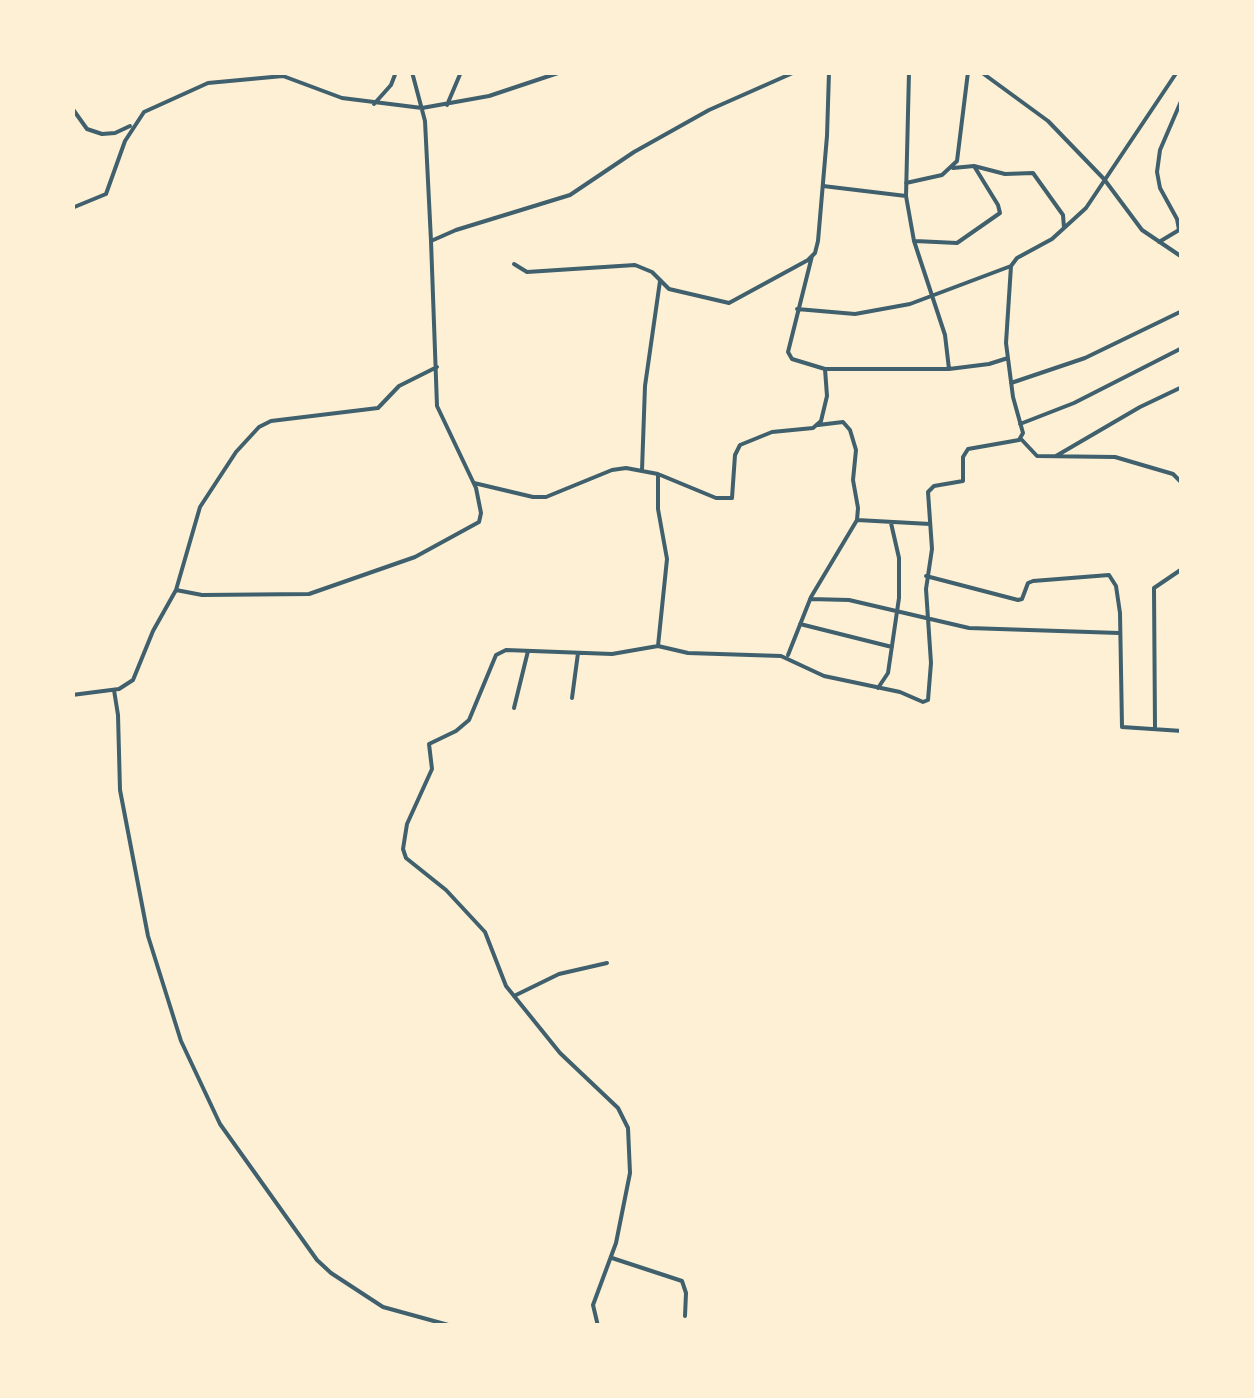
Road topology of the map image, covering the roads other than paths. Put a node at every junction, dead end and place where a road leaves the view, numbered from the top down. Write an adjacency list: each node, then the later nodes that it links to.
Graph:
1 (265, 72): 13 (street)
2 (288, 72): 14 (street)
3 (396, 72): 16 (street)
4 (412, 72): 19 (street)
5 (461, 72): 17 (street)
6 (794, 72): 29 (street)
7 (829, 72): 25 (street)
8 (909, 72): 24 (street)
9 (968, 72): 22 (street)
10 (981, 72): 23 (street)
11 (560, 73): 17 (street)
12 (1177, 74): 23 (street)
13 (272, 76): 14 (street); 20 (street)
14 (293, 78): 16 (street)
15 (1182, 99): 31 (street)
16 (374, 104): 19 (street)
17 (447, 105): 19 (street)
18 (72, 108): 20 (street)
19 (422, 108): 29 (street)
20 (134, 123): 27 (street)
21 (974, 166): 22 (street); 28 (street); 30 (street)
22 (953, 168): 24 (street)
23 (1104, 179): 28 (street); 31 (street)
24 (906, 182): 26 (street)
25 (823, 186): 26 (street); 32 (street)
26 (906, 196): 30 (street)
27 (72, 208)
28 (1064, 228): 35 (street)
29 (431, 241): 42 (street)
30 (914, 241): 37 (street)
31 (1159, 242): 33 (street)
32 (812, 256): 36 (street); 38 (street)
33 (1182, 256)
34 (514, 264): 36 (street)
35 (1012, 266): 37 (street); 41 (street)
36 (660, 281): 51 (street)
37 (930, 298): 38 (street); 44 (street)
38 (797, 310): 43 (street)
39 (1182, 311): 45 (street)
40 (1182, 348): 47 (street)
41 (1008, 358): 44 (street); 45 (street)
42 (436, 367): 55 (street); 62 (street)
43 (826, 369): 44 (street); 48 (street)
44 (949, 369)
45 (1011, 383): 47 (street)
46 (1182, 387): 50 (street)
47 (1020, 424): 49 (street)
48 (818, 425): 53 (street); 57 (street)
49 (1020, 439): 50 (street); 59 (street)
50 (1052, 458): 54 (street)
51 (642, 470): 53 (street); 55 (street)
52 (1180, 470): 54 (street)
53 (658, 474): 68 (street)
54 (1173, 474): 56 (street)
55 (474, 483): 62 (street)
56 (1182, 483)
57 (856, 520): 58 (street); 63 (street)
58 (891, 523): 59 (street); 64 (street)
59 (930, 524): 61 (street)
60 (1182, 569): 78 (street)
61 (926, 576): 65 (street); 67 (street)
62 (176, 590): 74 (street)
63 (810, 600): 64 (street); 66 (street)
64 (897, 612): 65 (street); 69 (street)
65 (928, 620): 67 (street); 73 (street)
66 (799, 623): 69 (street); 72 (street)
67 (1119, 632): 78 (street)
68 (658, 646): 71 (street); 72 (street)
69 (892, 647): 73 (street)
70 (528, 651): 71 (street); 77 (street); 81 (street)
71 (578, 653): 76 (street)
72 (787, 657): 73 (street)
73 (878, 688)
74 (114, 690): 75 (street); 84 (street)
75 (72, 695)
76 (572, 698)
77 (514, 708)
78 (1155, 728): 79 (street)
79 (1182, 730)
80 (607, 963): 81 (street)
81 (514, 996): 82 (street)
82 (610, 1258): 83 (street); 85 (street)
83 (685, 1316)
84 (452, 1326)
85 (598, 1326)

